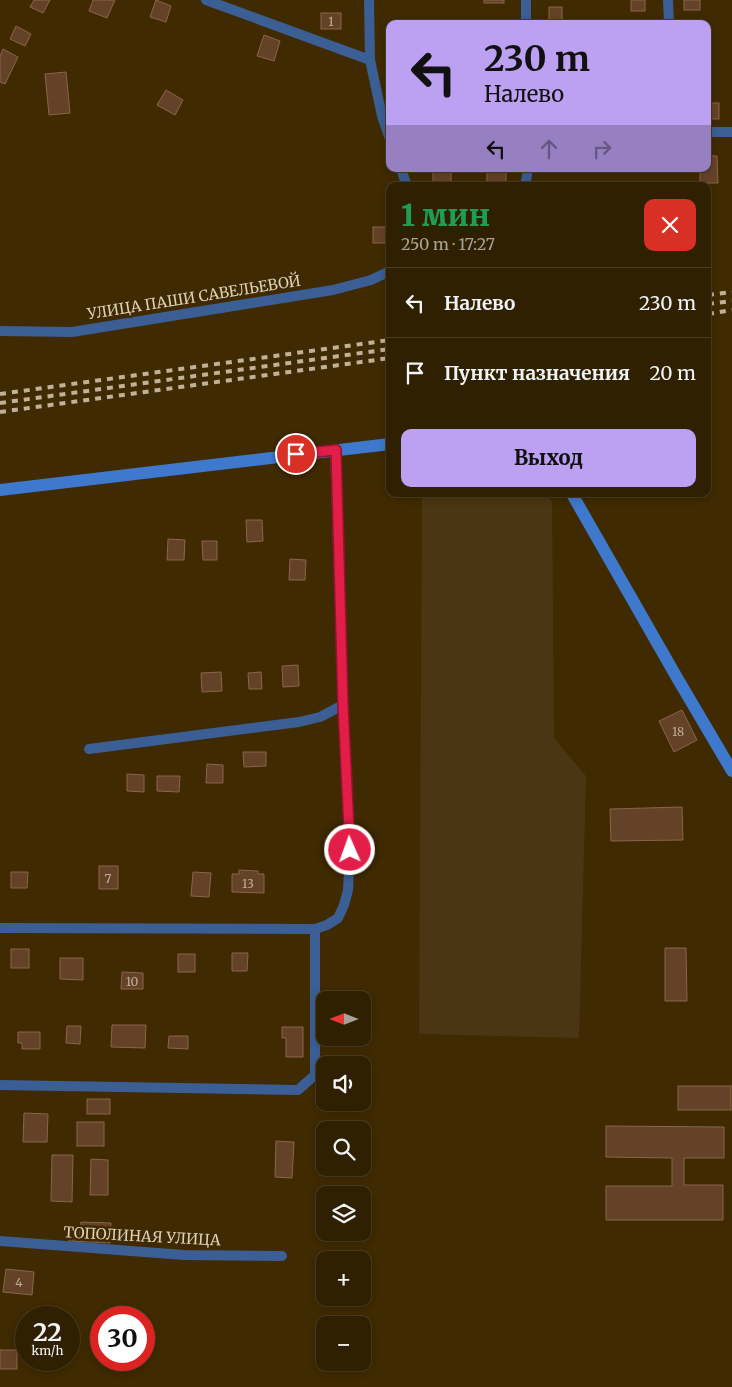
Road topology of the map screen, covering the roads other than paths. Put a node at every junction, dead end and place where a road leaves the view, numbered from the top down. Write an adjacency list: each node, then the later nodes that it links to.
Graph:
1 (206, 0): 7 (street)
2 (369, 0): 7 (street)
3 (526, 0): 5 (street)
4 (668, 0): 6 (street)
5 (526, 20)
6 (669, 20)
7 (370, 60): 8 (street)
8 (386, 127)
9 (711, 132): 10 (street)
10 (732, 132)
11 (386, 273): 12 (street, УЛИЦА ПАШИ САВЕЛЬЕВОЙ)
12 (0, 331)
13 (386, 444): 14 (street)
14 (336, 450): 15 (street); 17 (street)
15 (0, 490)
16 (574, 497): 19 (street)
17 (343, 705): 18 (street); 21 (street)
18 (89, 749)
19 (732, 771)
20 (0, 928): 21 (street)
21 (315, 929): 22 (street)
22 (0, 1085)
23 (0, 1241): 24 (street, ТОПОЛИНАЯ УЛИЦА)
24 (282, 1256)

